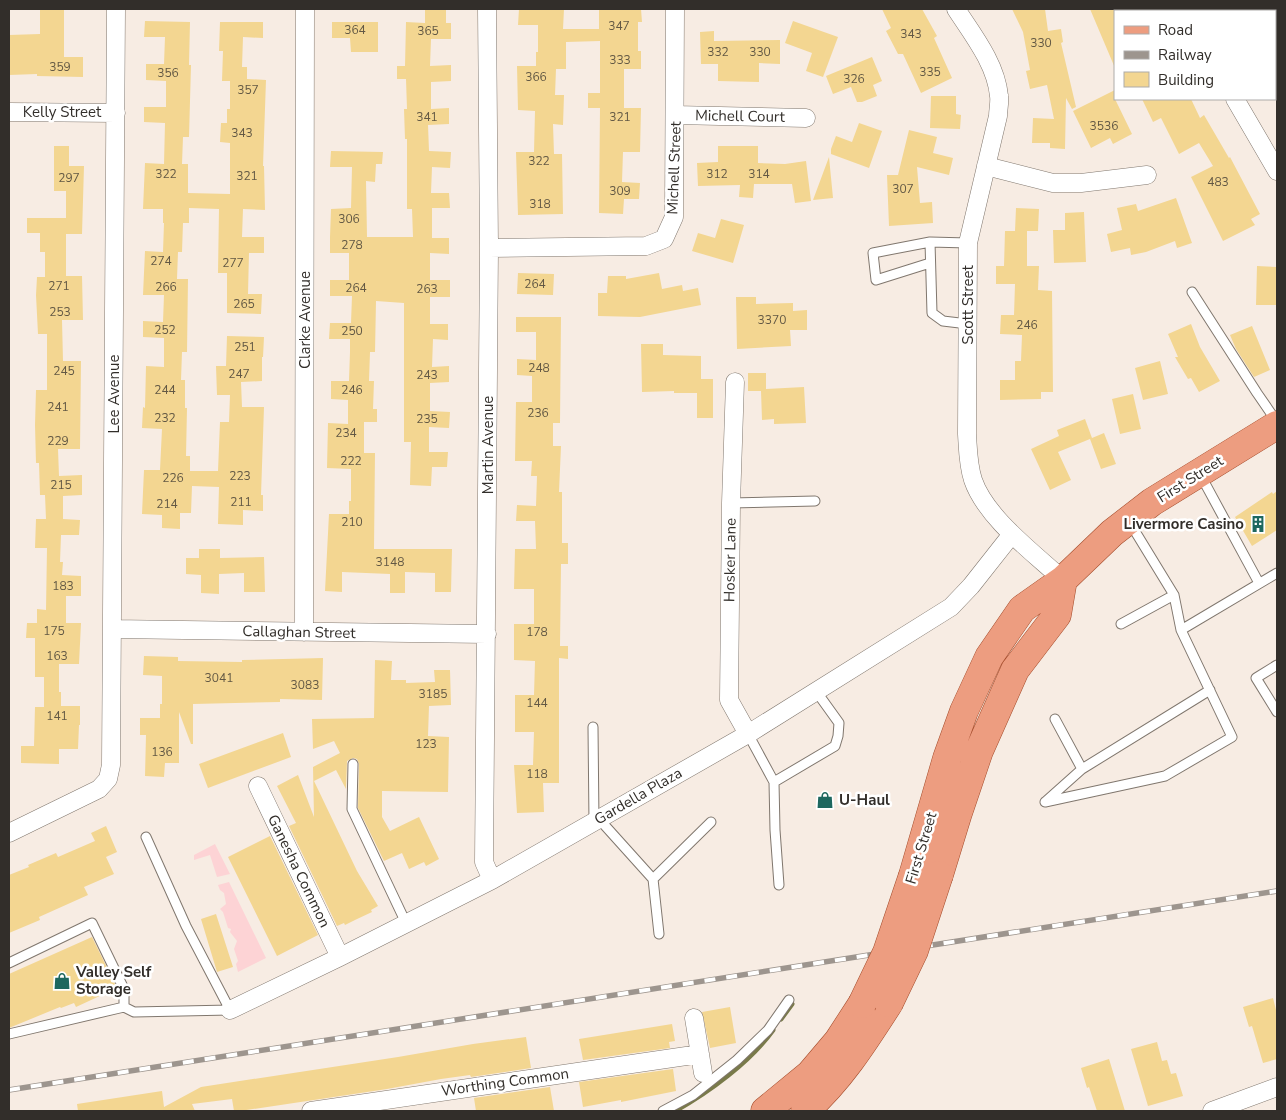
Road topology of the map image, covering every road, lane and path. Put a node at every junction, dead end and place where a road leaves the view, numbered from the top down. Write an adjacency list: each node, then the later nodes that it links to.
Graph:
1 (116, 9): 8 (street, Lee Avenue)
2 (305, 9): 34 (street, Clarke Avenue)
3 (487, 9): 16 (street, Martin Avenue)
4 (675, 9): 9 (street, Michell Street)
5 (956, 9): 11 (street, Scott Street)
6 (1236, 100): 12 (street)
7 (9, 112): 8 (street, Kelly Street)
8 (116, 113): 32 (street, Lee Avenue)
9 (675, 115): 10 (street, Michell Court); 16 (street, Michell Street)
10 (806, 118)
11 (986, 166): 13 (street); 15 (street, Scott Street)
12 (1277, 171)
13 (1147, 175)
14 (930, 242): 15 (lane); 17 (lane); 17 (lane)
15 (968, 244): 19 (street, Scott Street)
16 (489, 248): 35 (street, Martin Avenue)
17 (930, 263): 19 (lane)
18 (1192, 292): 21 (lane)
19 (968, 324): 26 (street, Scott Street)
20 (735, 382): 24 (street, Hosker Lane)
21 (1277, 423): 22 (main road, First Street)
22 (1199, 473): 25 (main road, First Street); 29 (lane)
23 (815, 501): 24 (lane)
24 (730, 503): 42 (street, Hosker Lane)
25 (1128, 521): 28 (main road, First Street); 30 (lane)
26 (1012, 534): 28 (street, Scott Street); 38 (street, Gardella Plaza)
27 (1277, 572): 29 (lane)
28 (1063, 580): 51 (main road, First Street)
29 (1259, 583): 33 (lane)
30 (1174, 595): 31 (lane); 33 (lane)
31 (1121, 624)
32 (112, 629): 34 (street, Callaghan Street); 49 (street, Lee Avenue)
33 (1181, 630): 37 (lane)
34 (304, 632): 35 (street, Callaghan Street)
35 (487, 634): 53 (street, Martin Avenue)
36 (1277, 665): 39 (lane)
37 (1210, 690): 44 (lane); 44 (lane)
38 (816, 691): 42 (street, Gardella Plaza); 45 (lane)
39 (1277, 712)
40 (1055, 719): 44 (lane)
41 (592, 727): 47 (lane)
42 (748, 734): 45 (lane); 47 (street, Gardella Plaza)
43 (353, 764): 55 (lane)
44 (1082, 769)
45 (774, 782): 54 (lane)
46 (258, 786): 57 (street, Ganesha Common)
47 (597, 820): 52 (lane); 53 (street, Gardella Plaza)
48 (711, 822): 52 (lane)
49 (9, 833)
50 (146, 837): 61 (lane)
51 (926, 875): 70 (main road, First Street, bridge); 71 (main road, First Street, bridge)
52 (654, 879): 56 (lane)
53 (492, 880): 55 (street, Gardella Plaza)
54 (779, 885)
55 (406, 923): 57 (street, Gardella Plaza)
56 (659, 934)
57 (340, 957): 61 (street, Gardella Plaza)
58 (9, 963): 60 (lane)
59 (789, 1000): 69 (lane)
60 (124, 1007): 61 (lane); 63 (lane)
61 (230, 1010)
62 (694, 1018): 64 (street)
63 (9, 1034)
64 (700, 1054): 65 (street); 67 (street, Worthing Common)
65 (702, 1073)
66 (1277, 1087): 72 (street)
67 (424, 1103): 68 (street, Worthing Common)
68 (311, 1111)
69 (664, 1111)
70 (765, 1111)
71 (805, 1111)
72 (1212, 1111)

